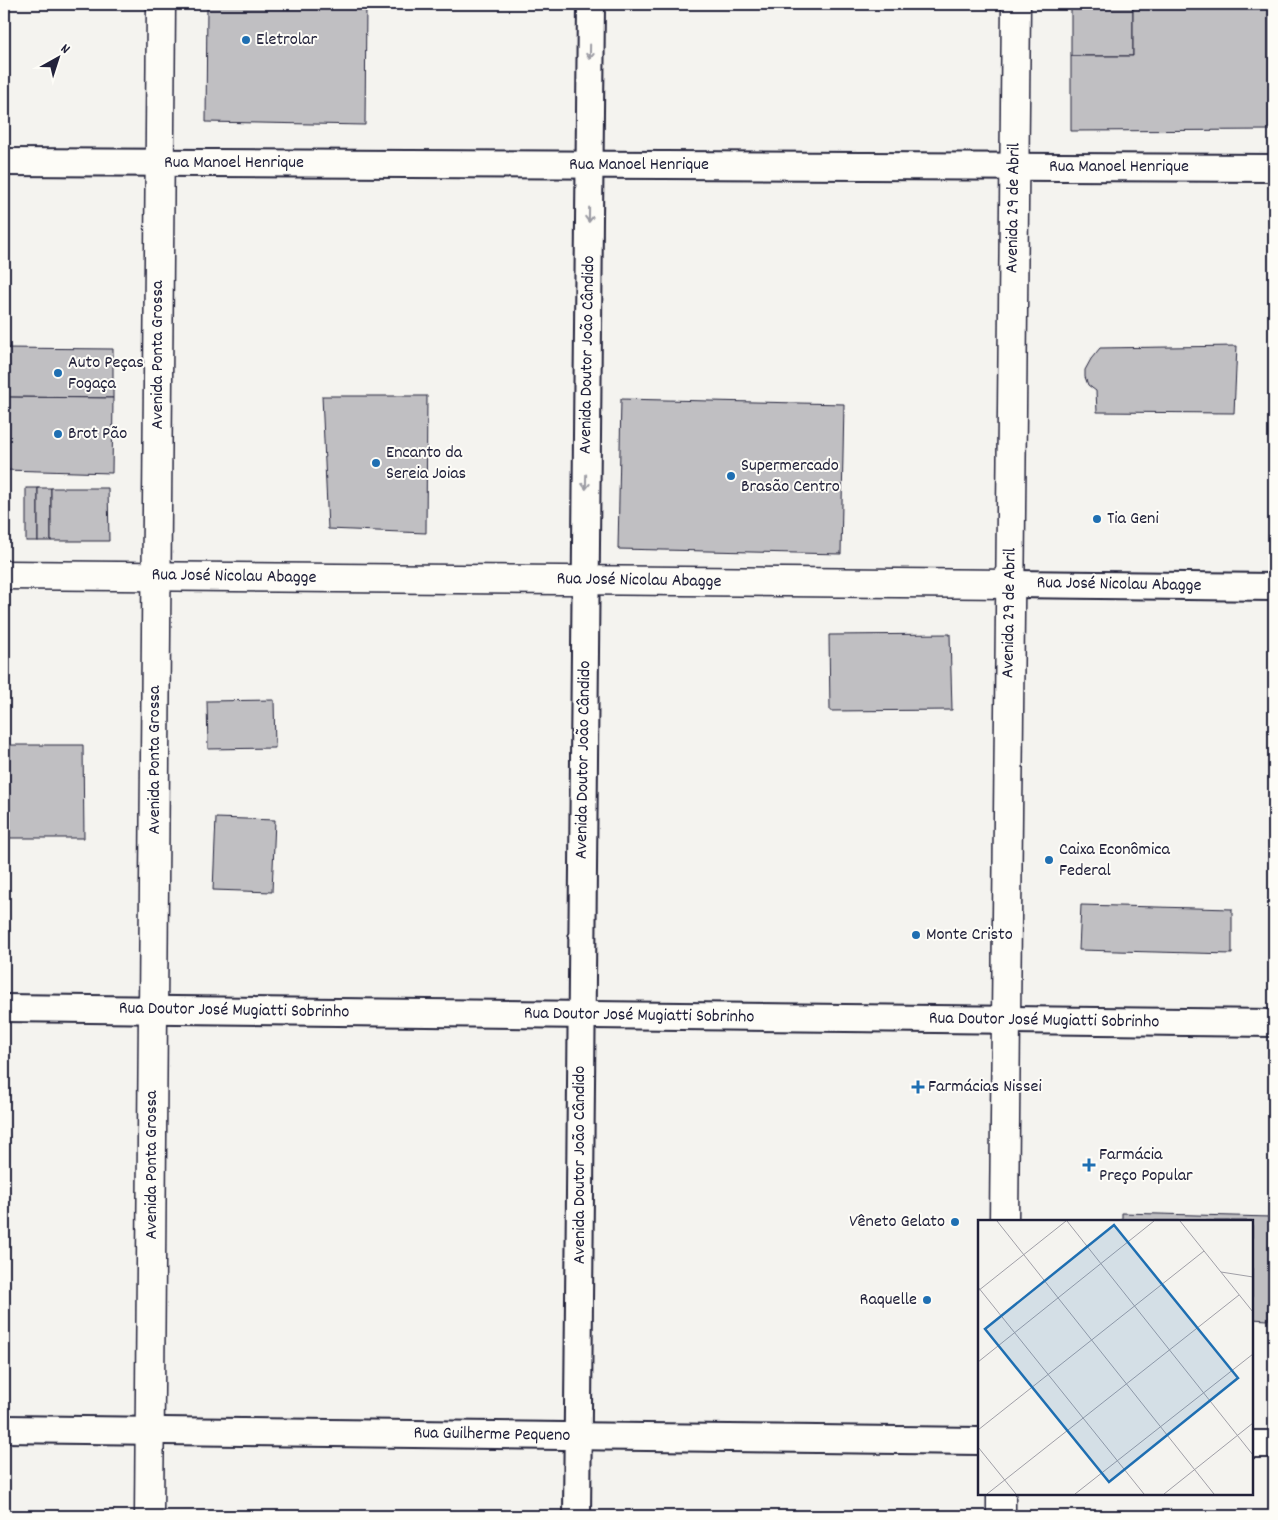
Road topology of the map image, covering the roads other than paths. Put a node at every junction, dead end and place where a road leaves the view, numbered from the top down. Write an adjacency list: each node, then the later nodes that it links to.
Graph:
1 (160, 4): 5 (street, Avenida Ponta Grossa)
2 (591, 4): 6 (street, Avenida Doutor João Cândido, one-way to 6)
3 (1016, 4): 7 (street, Avenida 29 de Abril)
4 (4, 162): 5 (street, Rua Manoel Henrique)
5 (159, 162): 6 (street, Rua Manoel Henrique); 10 (street, Avenida Ponta Grossa)
6 (589, 164): 7 (street, Rua Manoel Henrique); 11 (street, Avenida Doutor João Cândido, one-way to 11)
7 (1015, 166): 8 (street, Rua Manoel Henrique); 12 (street, Avenida 29 de Abril)
8 (1274, 168)
9 (4, 575): 10 (street, Rua José Nicolau Abagge)
10 (156, 576): 11 (street, Rua José Nicolau Abagge); 15 (street, Avenida Ponta Grossa)
11 (586, 580): 12 (street, Rua José Nicolau Abagge); 16 (street, Avenida Doutor João Cândido)
12 (1011, 584): 13 (street, Rua José Nicolau Abagge); 17 (street, Avenida 29 de Abril)
13 (1274, 587)
14 (4, 1008): 15 (street, Rua Doutor José Mugiatti Sobrinho)
15 (153, 1010): 16 (street, Rua Doutor José Mugiatti Sobrinho); 21 (street, Avenida Ponta Grossa)
16 (582, 1015): 17 (street, Rua Doutor José Mugiatti Sobrinho); 22 (street, Avenida Doutor João Cândido)
17 (1006, 1020): 18 (street, Rua Doutor José Mugiatti Sobrinho); 19 (street, Avenida 29 de Abril)
18 (1274, 1023)
19 (1004, 1220)
20 (4, 1429): 21 (street, Rua Guilherme Pequeno)
21 (150, 1431): 22 (street, Rua Guilherme Pequeno); 27 (street, Avenida Ponta Grossa)
22 (578, 1436): 23 (street, Rua Guilherme Pequeno); 28 (street, Avenida Doutor João Cândido)
23 (978, 1441)
24 (1253, 1444): 25 (street)
25 (1274, 1444)
26 (1001, 1495): 29 (street)
27 (149, 1516)
28 (577, 1516)
29 (1001, 1516)

